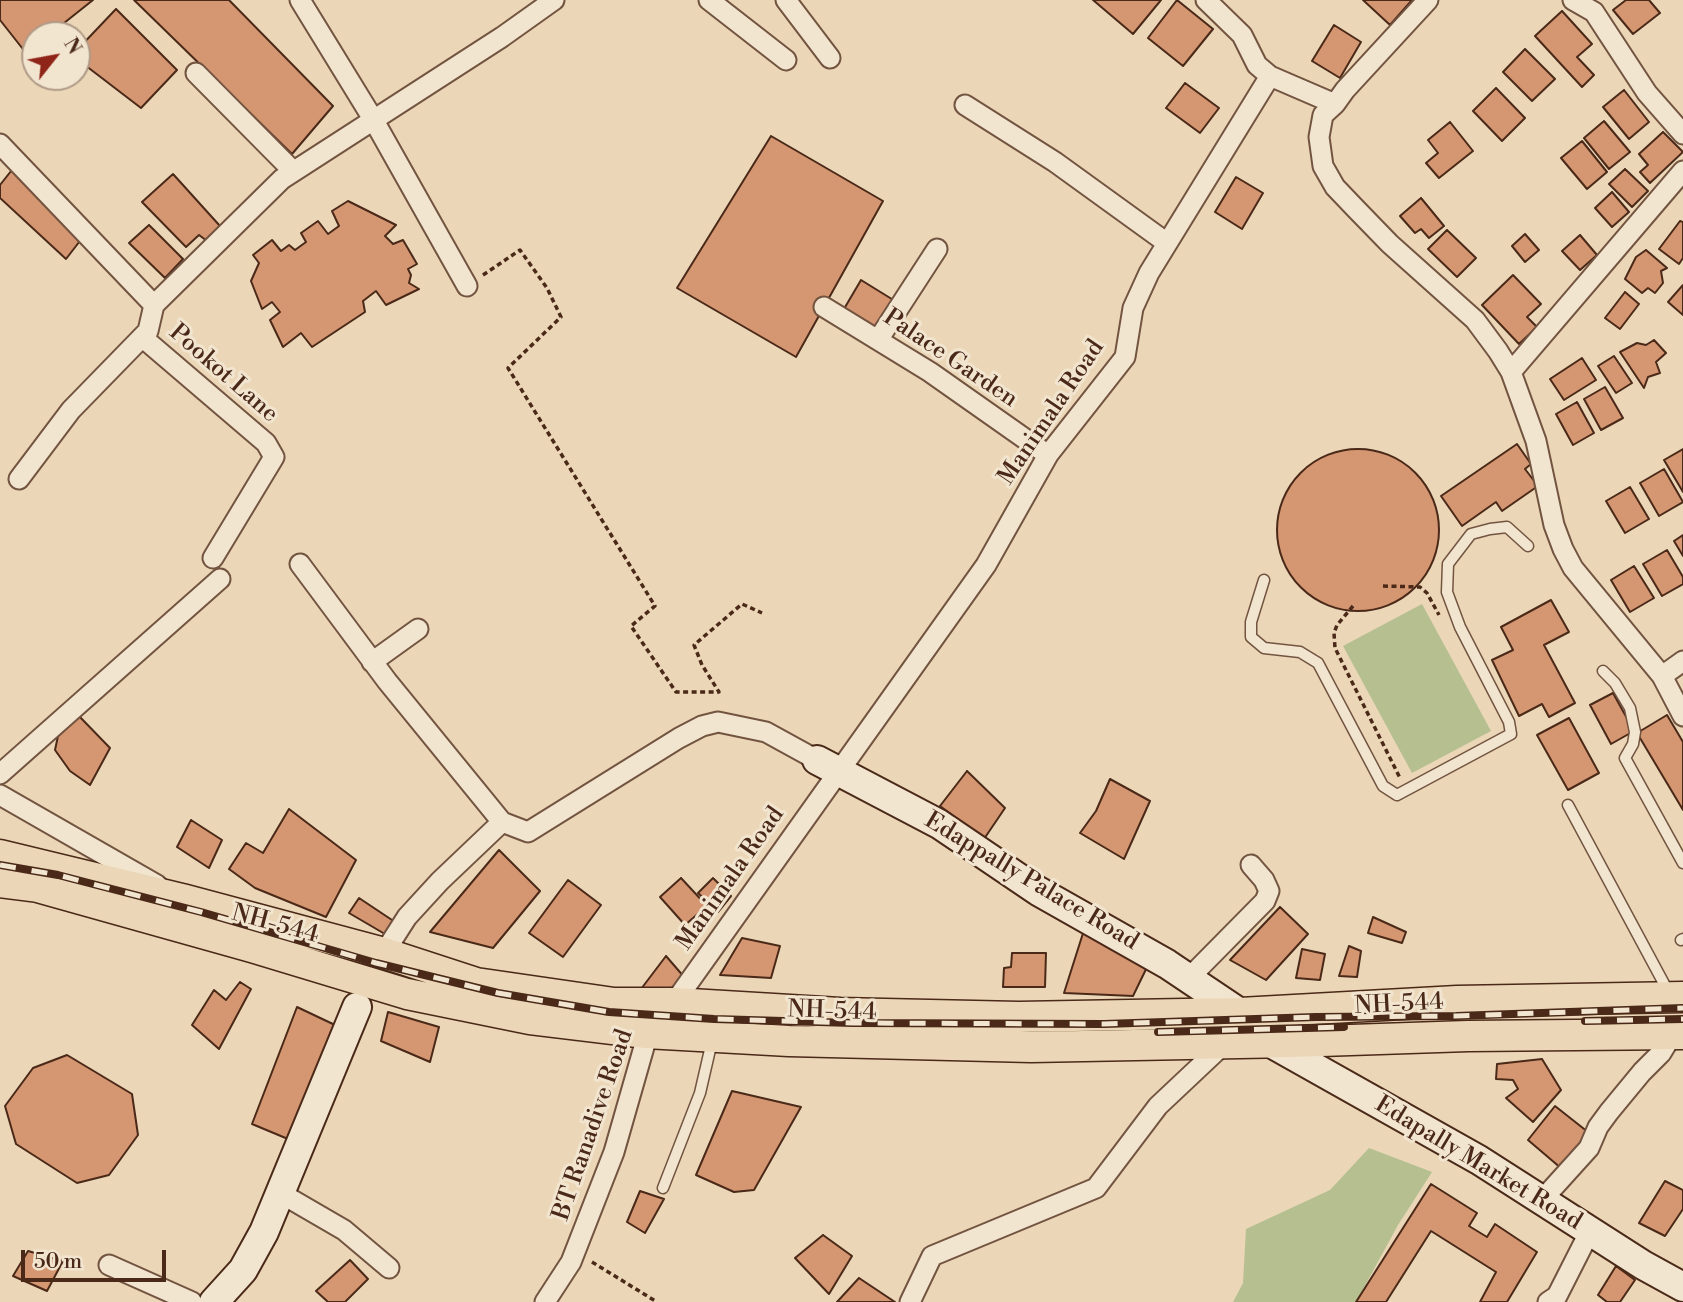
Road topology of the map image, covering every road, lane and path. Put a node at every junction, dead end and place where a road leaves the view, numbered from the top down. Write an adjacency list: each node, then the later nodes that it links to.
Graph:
1 (300, 0): 14 (street)
2 (554, 0): 14 (street)
3 (709, 0): 9 (street)
4 (786, 0): 8 (street)
5 (1206, 0): 11 (street)
6 (1428, 0): 12 (street)
7 (1573, 0): 15 (street)
8 (830, 58)
9 (786, 60)
10 (197, 73): 17 (street)
11 (1270, 76): 12 (street); 19 (street, Manimala Road)
12 (1335, 104): 26 (street)
13 (965, 105): 19 (street)
14 (373, 119): 17 (street); 21 (street)
15 (1683, 134)
16 (0, 144): 22 (street)
17 (293, 171): 22 (street)
18 (1683, 171): 26 (street)
19 (1167, 243): 27 (street, Manimala Road)
20 (937, 249): 25 (street)
21 (467, 286): 36 (path)
22 (154, 305): 24 (street)
23 (824, 307): 25 (street, Palace Garden)
24 (142, 337): 28 (street); 30 (street, Pookot Lane)
25 (878, 340): 27 (street, Palace Garden)
26 (1511, 372): 42 (street)
27 (1048, 455): 44 (street, Manimala Road)
28 (19, 479)
29 (1528, 545): 46 (lane)
30 (213, 558)
31 (300, 564): 40 (street)
32 (220, 579): 45 (street)
33 (1264, 580): 46 (lane)
34 (1383, 586): 37 (path)
35 (1353, 606): 46 (path)
36 (761, 613)
37 (1440, 617)
38 (418, 629): 40 (street)
39 (1683, 661): 42 (street)
40 (372, 662): 49 (street)
41 (1603, 671): 51 (lane)
42 (1662, 676): 43 (street)
43 (1683, 716)
44 (828, 765): 49 (street); 56 (street, Edappally Palace Road); 60 (street, Manimala Road)
45 (0, 774)
46 (1406, 790)
47 (0, 794): 54 (street)
48 (1568, 805): 58 (lane)
49 (502, 822): 55 (street)
50 (0, 855): 54 (main road, NH-544)
51 (1683, 863)
52 (1251, 865): 56 (street)
53 (0, 882): 54 (main road, NH-544)
54 (181, 914): 55 (main road, NH-544); 57 (main road, NH-544)
55 (384, 953): 60 (main road, NH-544)
56 (1188, 979): 62 (street, Edappally Palace Road)
57 (363, 995): 63 (main road, NH-544); 70 (street)
58 (1677, 997): 59 (main road, NH-544)
59 (1605, 999): 61 (main road, NH-544); 65 (main road)
60 (674, 1003): 62 (main road, NH-544); 63 (street, BT Ranadive Road)
61 (1285, 1011): 62 (main road, NH-544); 68 (main road)
62 (1240, 1013)
63 (648, 1033): 66 (main road, NH-544); 73 (street, BT Ranadive Road)
64 (1675, 1034): 65 (main road, NH-544); 71 (street)
65 (1608, 1035): 68 (main road, NH-544)
66 (713, 1037): 67 (main road, NH-544); 69 (lane)
67 (1226, 1042): 68 (main road, NH-544); 77 (street)
68 (1282, 1043): 71 (street, Edapally Market Road)
69 (663, 1188)
70 (282, 1194): 75 (street); 79 (street)
71 (1542, 1200): 72 (street, Edapally Market Road)
72 (1590, 1231): 76 (street, Edapally Market Road); 82 (street)
73 (575, 1252): 80 (street, BT Ranadive Road); 81 (path)
74 (109, 1265): 78 (street)
75 (389, 1268)
76 (1683, 1287)
77 (914, 1300)
78 (192, 1302)
79 (215, 1302)
80 (545, 1302)
81 (657, 1302)
82 (1548, 1302)

